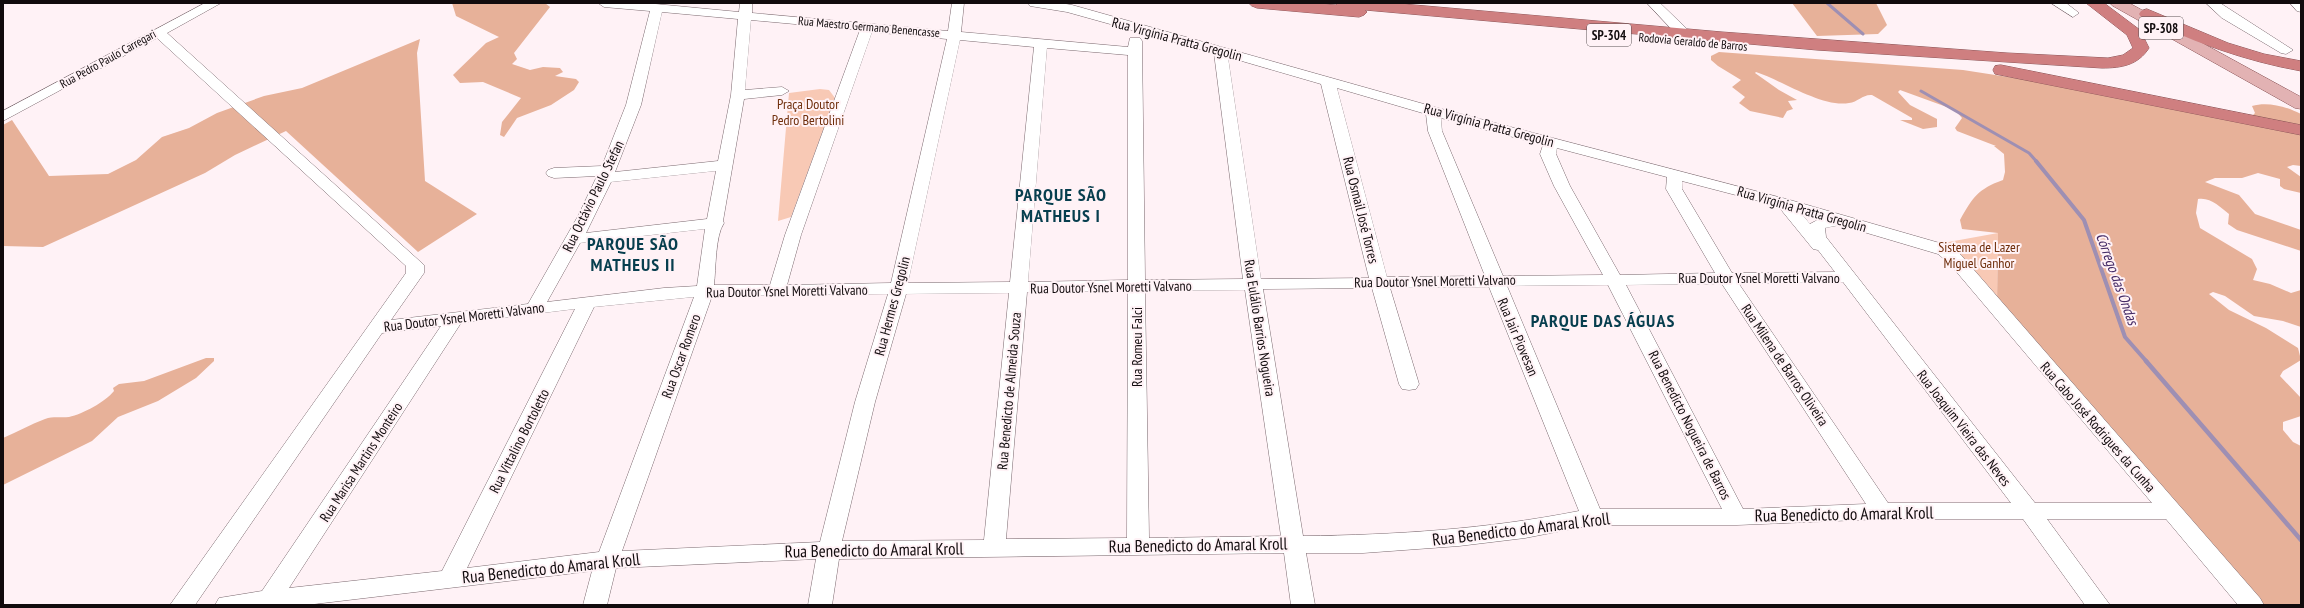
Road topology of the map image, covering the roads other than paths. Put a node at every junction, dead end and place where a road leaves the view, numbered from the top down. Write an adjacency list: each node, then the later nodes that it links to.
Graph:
1 (215, 3): 23 (street, Rua Pedro Paulo Carregari)
2 (604, 3): 15 (street, Rua Maestro Germano Benencasse)
3 (1034, 3): 22 (street, Rua Virgínia Pratta Gregolin)
4 (1257, 3): 31 (highway, Rodovia Geraldo de Barros / SP-304)
5 (1343, 3): 20 (highway, Rodovia Geraldo de Barros / SP-304)
6 (1390, 3): 20 (highway)
7 (1653, 3): 24 (street)
8 (2056, 3): 18 (street)
9 (2094, 3): 31 (highway)
10 (2118, 3): 29 (main road, SP-308)
11 (2128, 3): 19 (main road, SP-308)
12 (2212, 3): 28 (street)
13 (2296, 3): 16 (street)
14 (959, 4): 25 (street, Rua Hermes Gregolin)
15 (657, 8): 17 (street, Rua Maestro Germano Benencasse); 43 (street, Rua Octávio Paulo Stefan)
16 (2301, 8)
17 (745, 9): 21 (street, Rua Maestro Germano Benencasse); 35 (street, Rua Oscar Romero)
18 (2072, 13)
19 (2147, 14): 29 (main road, SP-308); 32 (highway)
20 (1498, 17): 24 (highway, Rodovia Geraldo de Barros / SP-304)
21 (867, 28): 25 (street, Rua Maestro Germano Benencasse); 59 (street)
22 (1135, 28): 27 (street, Rua Virgínia Pratta Gregolin); 30 (street, Rua Romeu Falci)
23 (158, 32): 38 (street, Rua Pedro Paulo Carregari); 65 (street)
24 (1684, 34): 31 (highway, Rodovia Geraldo de Barros / SP-304)
25 (954, 35): 26 (street, Rua Maestro Germano Benencasse); 60 (street, Rua Hermes Gregolin)
26 (1042, 44): 30 (street, Rua Maestro Germano Benencasse); 58 (street, Rua Benedicto de Almeida Souza)
27 (1220, 50): 33 (street, Rua Virgínia Pratta Gregolin); 57 (street, Rua Eulálio Barrios Nogueira)
28 (2286, 50)
29 (2205, 51): 36 (main road, SP-308)
30 (1135, 52): 56 (street, Rua Romeu Falci)
31 (1961, 59): 39 (highway)
32 (2301, 66)
33 (1328, 82): 37 (street, Rua Virgínia Pratta Gregolin); 55 (street, Rua Osmail José Torres)
34 (782, 91): 35 (street)
35 (738, 95): 41 (street, Rua Oscar Romero)
36 (2296, 102)
37 (1433, 111): 40 (street, Rua Virgínia Pratta Gregolin); 54 (street, Rua Jair Piovesan)
38 (3, 117)
39 (2301, 130)
40 (1552, 141): 44 (street, Rua Virgínia Pratta Gregolin); 53 (street, Rua Benedicto Nogueira de Barros)
41 (726, 165): 43 (street); 47 (street, Rua Oscar Romero)
42 (554, 173): 43 (street)
43 (605, 175): 48 (street, Rua Octávio Paulo Stefan)
44 (1676, 175): 45 (street, Rua Virgínia Pratta Gregolin); 51 (street, Rua Milena de Barros Oliveira)
45 (1784, 203): 46 (street, Rua Virgínia Pratta Gregolin); 50 (street, Rua Joaquim Vieira das Neves)
46 (1840, 220): 49 (street, Rua Virgínia Pratta Gregolin); 50 (street, Rua Joaquim Vieira das Neves)
47 (716, 223): 48 (street); 61 (street, Rua Oscar Romero)
48 (573, 239): 63 (street, Rua Octávio Paulo Stefan)
49 (1944, 250): 68 (street, Rua Cabo José Rodrigues da Cunha)
50 (1828, 252): 52 (street, Rua Joaquim Vieira das Neves)
51 (1726, 277): 52 (street, Rua Doutor Ysnel Moretti Valvano); 53 (street, Rua Doutor Ysnel Moretti Valvano); 67 (street, Rua Milena de Barros Oliveira)
52 (1848, 277): 69 (street, Rua Joaquim Vieira das Neves)
53 (1614, 279): 54 (street, Rua Doutor Ysnel Moretti Valvano); 71 (street, Rua Benedicto Nogueira de Barros)
54 (1494, 280): 55 (street, Rua Doutor Ysnel Moretti Valvano); 70 (street, Rua Jair Piovesan)
55 (1379, 282): 57 (street, Rua Doutor Ysnel Moretti Valvano); 66 (street, Rua Osmail José Torres)
56 (1136, 285): 57 (street, Rua Doutor Ysnel Moretti Valvano); 58 (street, Rua Doutor Ysnel Moretti Valvano); 73 (street, Rua Romeu Falci)
57 (1254, 285): 72 (street, Rua Eulálio Barrios Nogueira)
58 (1019, 288): 60 (street, Rua Doutor Ysnel Moretti Valvano); 74 (street, Rua Benedicto de Almeida Souza)
59 (777, 290): 60 (street, Rua Doutor Ysnel Moretti Valvano); 61 (street, Rua Doutor Ysnel Moretti Valvano)
60 (898, 290): 75 (street, Rua Hermes Gregolin)
61 (705, 291): 62 (street, Rua Doutor Ysnel Moretti Valvano); 76 (street, Rua Oscar Romero)
62 (587, 303): 63 (street, Rua Doutor Ysnel Moretti Valvano); 77 (street, Rua Vittalino Bortoletto)
63 (534, 309): 64 (street, Rua Doutor Ysnel Moretti Valvano)
64 (455, 319): 65 (street, Rua Doutor Ysnel Moretti Valvano); 78 (street, Rua Marisa Martins Monteiro)
65 (376, 328): 79 (street)
66 (1409, 384)
67 (1882, 511): 69 (street, Rua Benedicto do Amaral Kroll); 71 (street, Rua Benedicto do Amaral Kroll)
68 (2169, 511): 69 (street, Rua Benedicto do Amaral Kroll); 85 (street, Rua Cabo José Rodrigues da Cunha)
69 (2030, 512): 84 (street, Rua Joaquim Vieira das Neves)
70 (1592, 517): 71 (street, Rua Benedicto do Amaral Kroll); 72 (street, Rua Benedicto do Amaral Kroll)
71 (1737, 517)
72 (1292, 543): 73 (street, Rua Benedicto do Amaral Kroll); 83 (street, Rua Eulálio Barrios Nogueira)
73 (1138, 546): 74 (street, Rua Benedicto do Amaral Kroll)
74 (994, 548): 75 (street, Rua Benedicto do Amaral Kroll)
75 (829, 550): 76 (street, Rua Benedicto do Amaral Kroll); 82 (street, Rua Hermes Gregolin)
76 (608, 560): 77 (street, Rua Benedicto do Amaral Kroll); 81 (street, Rua Oscar Romero)
77 (450, 578): 78 (street, Rua Benedicto do Amaral Kroll)
78 (268, 602): 80 (street, Rua Benedicto do Amaral Kroll)
79 (182, 605)
80 (227, 605)
81 (595, 605)
82 (820, 605)
83 (1303, 605)
84 (2098, 605)
85 (2252, 605)

